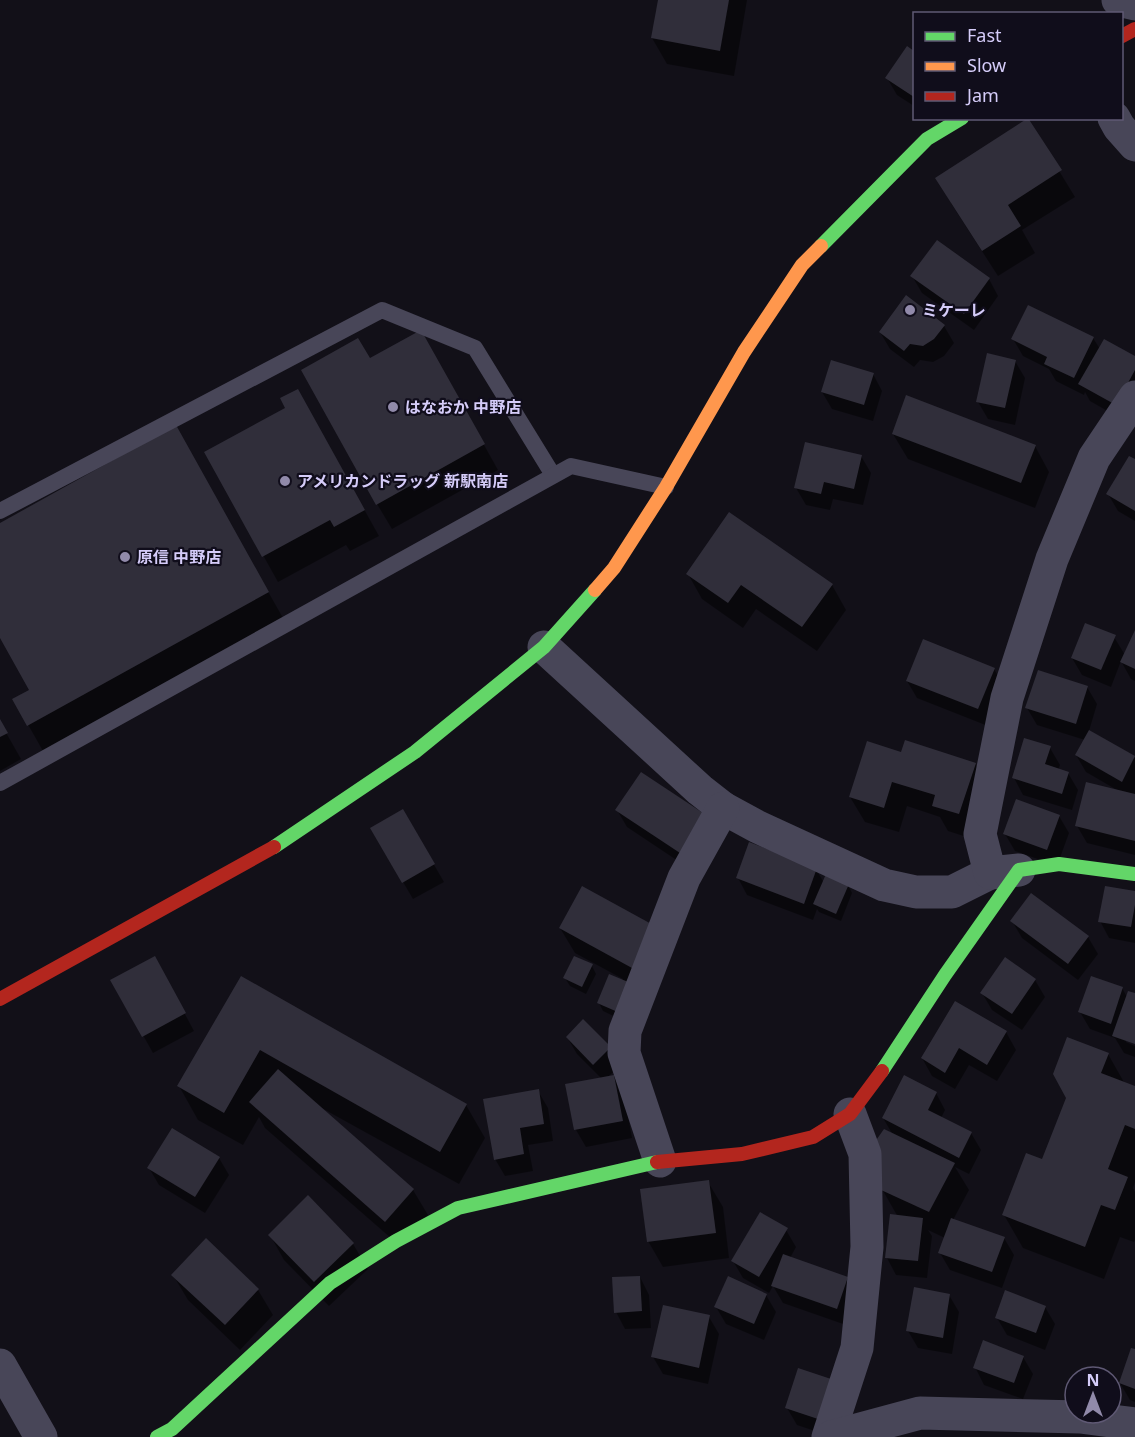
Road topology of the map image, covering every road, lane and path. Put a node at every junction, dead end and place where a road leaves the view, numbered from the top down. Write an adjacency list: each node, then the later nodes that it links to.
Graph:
1 (1118, 0): 2 (street)
2 (1135, 4)
3 (959, 120): 8 (street)
4 (1115, 120): 5 (street)
5 (1135, 144)
6 (1135, 397): 13 (street)
7 (553, 475): 8 (lane); 9 (lane); 11 (lane)
8 (666, 487): 10 (street)
9 (0, 512)
10 (544, 647): 12 (street); 15 (street)
11 (0, 783)
12 (723, 808): 13 (street); 17 (street)
13 (1004, 872): 14 (street); 16 (street)
14 (1135, 874)
15 (0, 999)
16 (850, 1114): 17 (street); 22 (street)
17 (660, 1161): 21 (street)
18 (0, 1365): 20 (street)
19 (1135, 1424): 22 (street)
20 (41, 1437)
21 (157, 1437)
22 (829, 1437)

